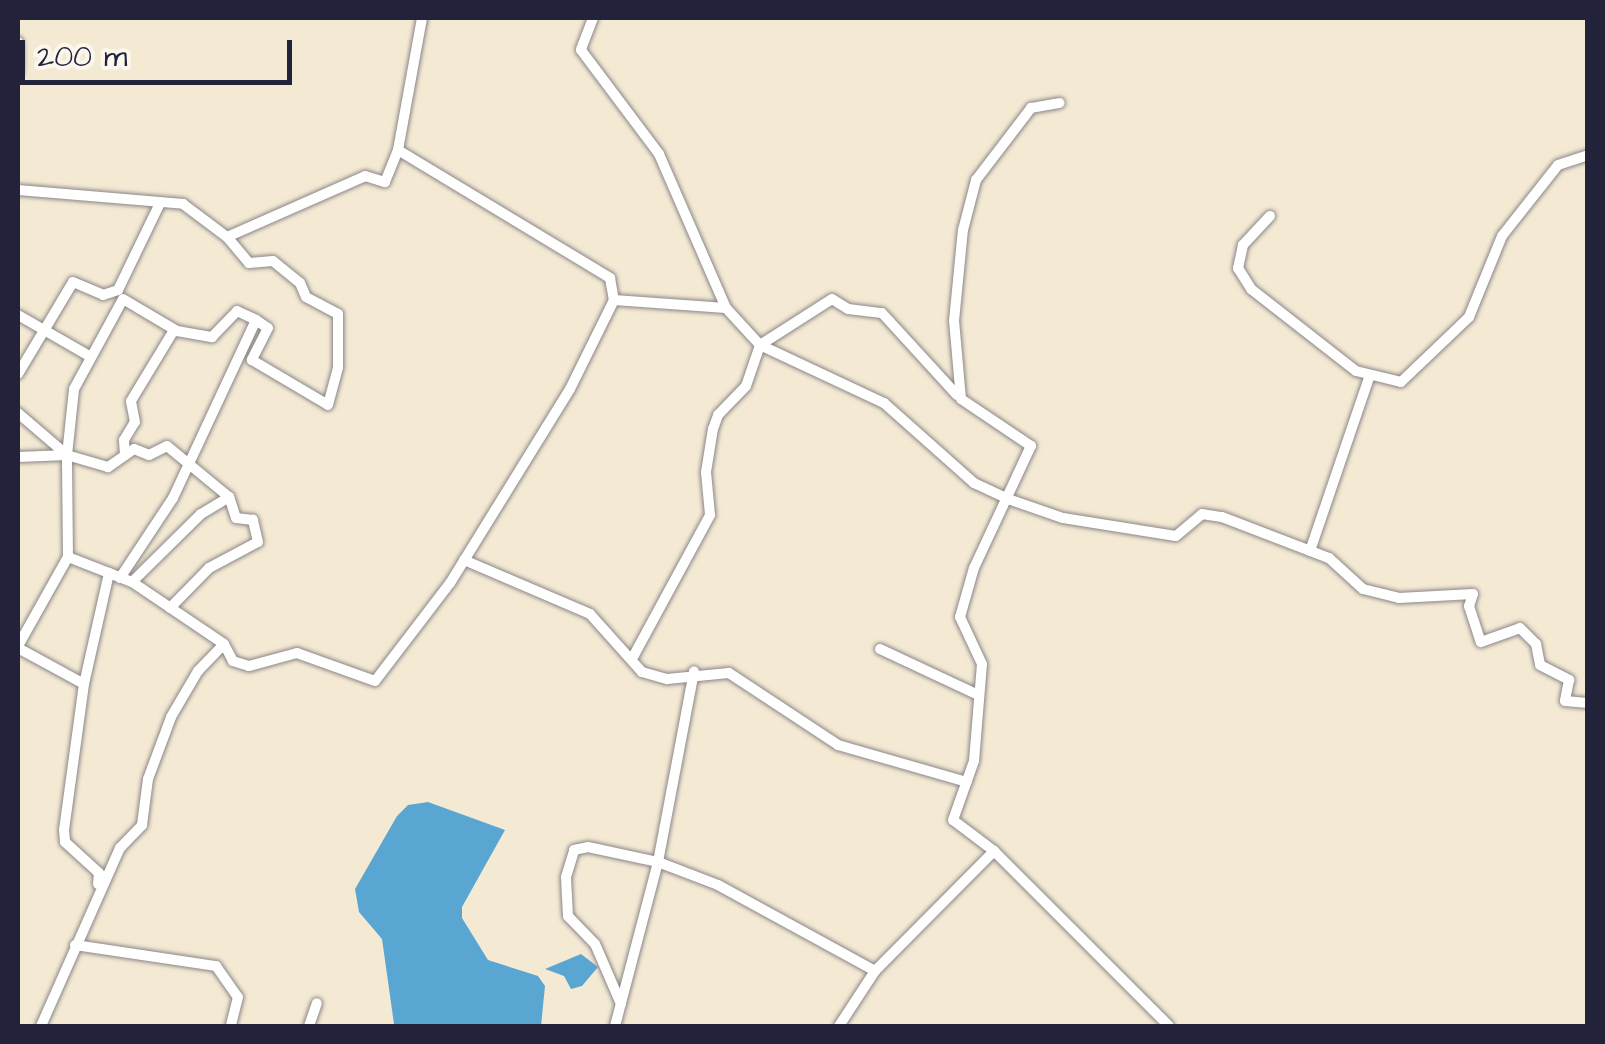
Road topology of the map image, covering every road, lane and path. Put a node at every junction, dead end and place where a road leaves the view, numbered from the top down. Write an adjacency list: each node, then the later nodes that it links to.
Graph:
1 (422, 18): 6 (street)
2 (592, 18): 14 (street)
3 (18, 42): 4 (street)
4 (18, 71)
5 (1060, 103): 23 (street)
6 (398, 150): 11 (street); 13 (street)
7 (1588, 155): 22 (street)
8 (18, 190): 9 (street)
9 (159, 206): 11 (street); 12 (street)
10 (1270, 216): 22 (street)
11 (227, 236): 16 (street)
12 (120, 295): 17 (street); 18 (street); 20 (street)
13 (614, 300): 14 (street); 33 (street)
14 (726, 308): 19 (street)
15 (18, 315): 17 (street)
16 (256, 320): 18 (street); 28 (street)
17 (40, 328): 20 (street); 21 (street)
18 (174, 330): 26 (street)
19 (760, 345): 23 (street); 30 (street); 39 (street)
20 (91, 357): 25 (street)
21 (18, 374)
22 (1369, 378): 31 (street)
23 (961, 399): 30 (street)
24 (18, 413): 25 (street)
25 (67, 455): 26 (street); 27 (street); 32 (street)
26 (124, 455): 28 (street)
27 (18, 458)
28 (188, 462): 29 (street); 34 (street)
29 (229, 498): 34 (street); 35 (street)
30 (1008, 499): 31 (street); 42 (street)
31 (1310, 551): 43 (street)
32 (68, 558): 34 (street); 37 (street)
33 (464, 560): 36 (street); 39 (street)
34 (120, 578): 35 (street); 41 (street)
35 (170, 608): 36 (street)
36 (224, 644): 47 (street)
37 (18, 647): 41 (street)
38 (880, 649): 42 (street)
39 (633, 657): 40 (street)
40 (694, 672): 44 (street); 46 (street)
41 (84, 684): 47 (street)
42 (978, 695): 44 (street)
43 (1588, 703)
44 (967, 782): 45 (street)
45 (994, 851): 49 (street); 57 (street)
46 (658, 862): 49 (street); 51 (street); 51 (street)
47 (97, 895): 48 (street)
48 (75, 945): 52 (street); 53 (street)
49 (875, 972): 56 (street)
50 (317, 1004): 54 (street)
51 (620, 1004): 55 (street)
52 (41, 1026)
53 (231, 1026)
54 (309, 1026)
55 (615, 1026)
56 (839, 1026)
57 (1169, 1026)

